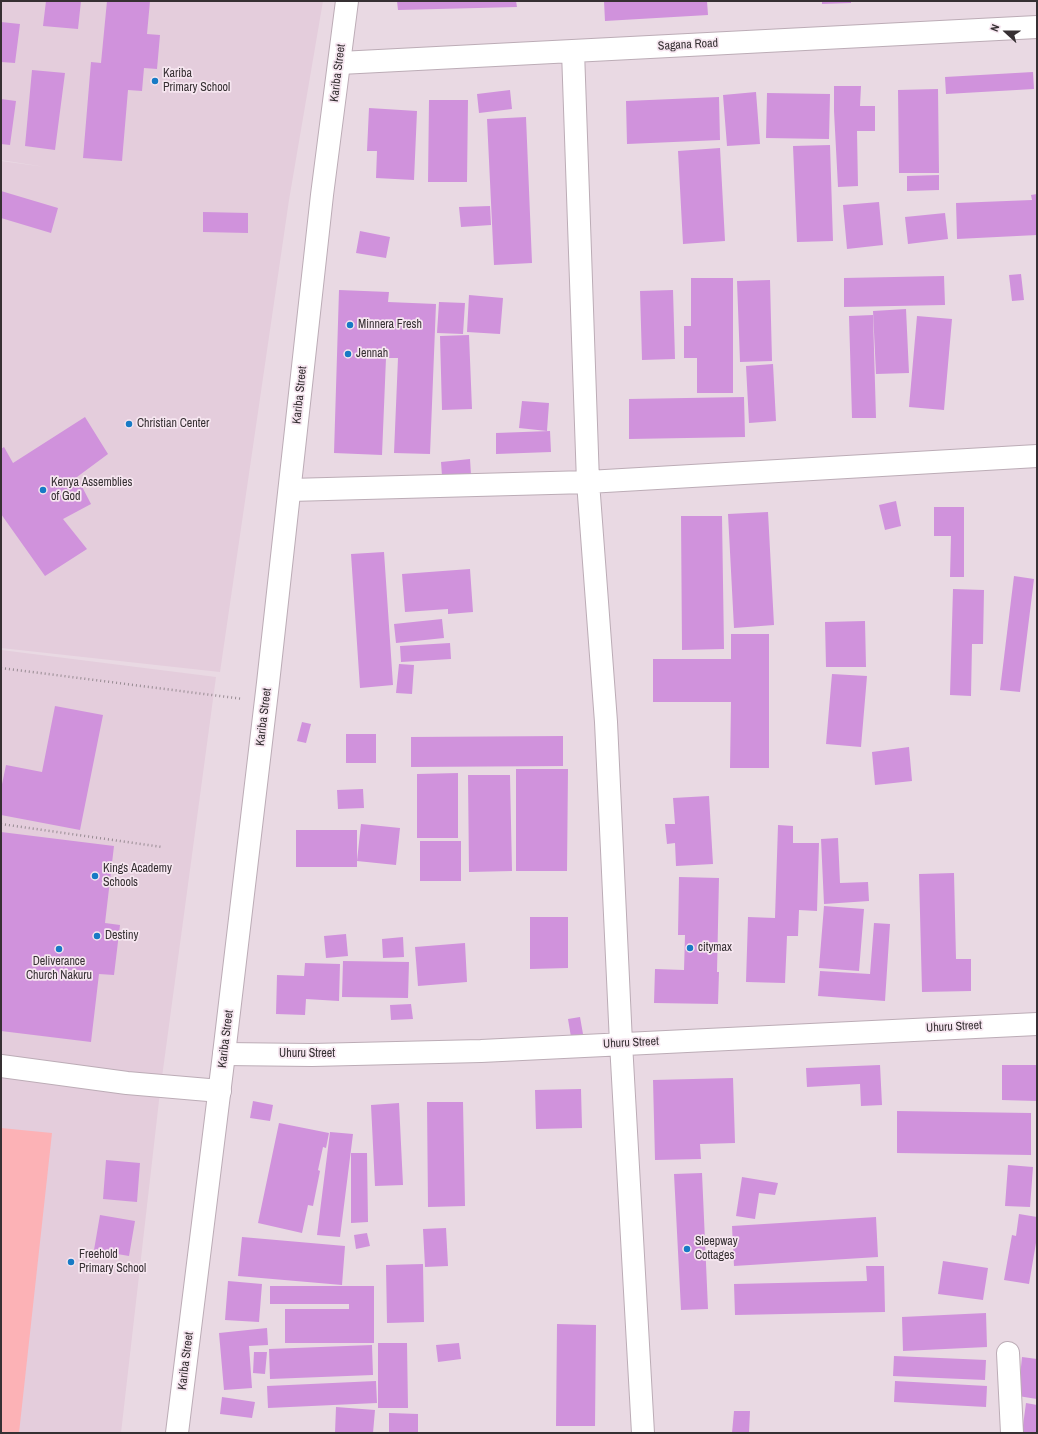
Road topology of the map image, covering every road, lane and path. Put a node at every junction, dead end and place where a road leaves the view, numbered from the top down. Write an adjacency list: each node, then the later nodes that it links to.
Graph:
1 (347, 1): 4 (street, Kariba Street)
2 (1037, 27): 3 (street, Sagana Road)
3 (573, 51): 4 (street, Sagana Road); 6 (street)
4 (340, 63): 7 (street, Kariba Street)
5 (1037, 456): 6 (street)
6 (588, 482): 7 (street); 13 (street)
7 (290, 490): 9 (street, Kariba Street)
8 (1, 668): 9 (path)
9 (265, 702): 14 (street, Kariba Street)
10 (1, 824): 11 (path)
11 (162, 847)
12 (1037, 1024): 13 (street, Uhuru Street)
13 (621, 1043): 14 (street, Uhuru Street); 19 (street)
14 (224, 1054): 16 (street, Kariba Street)
15 (1, 1066): 16 (street)
16 (220, 1091): 18 (street, Kariba Street)
17 (1008, 1353): 20 (street)
18 (177, 1433)
19 (643, 1433)
20 (1012, 1433)

